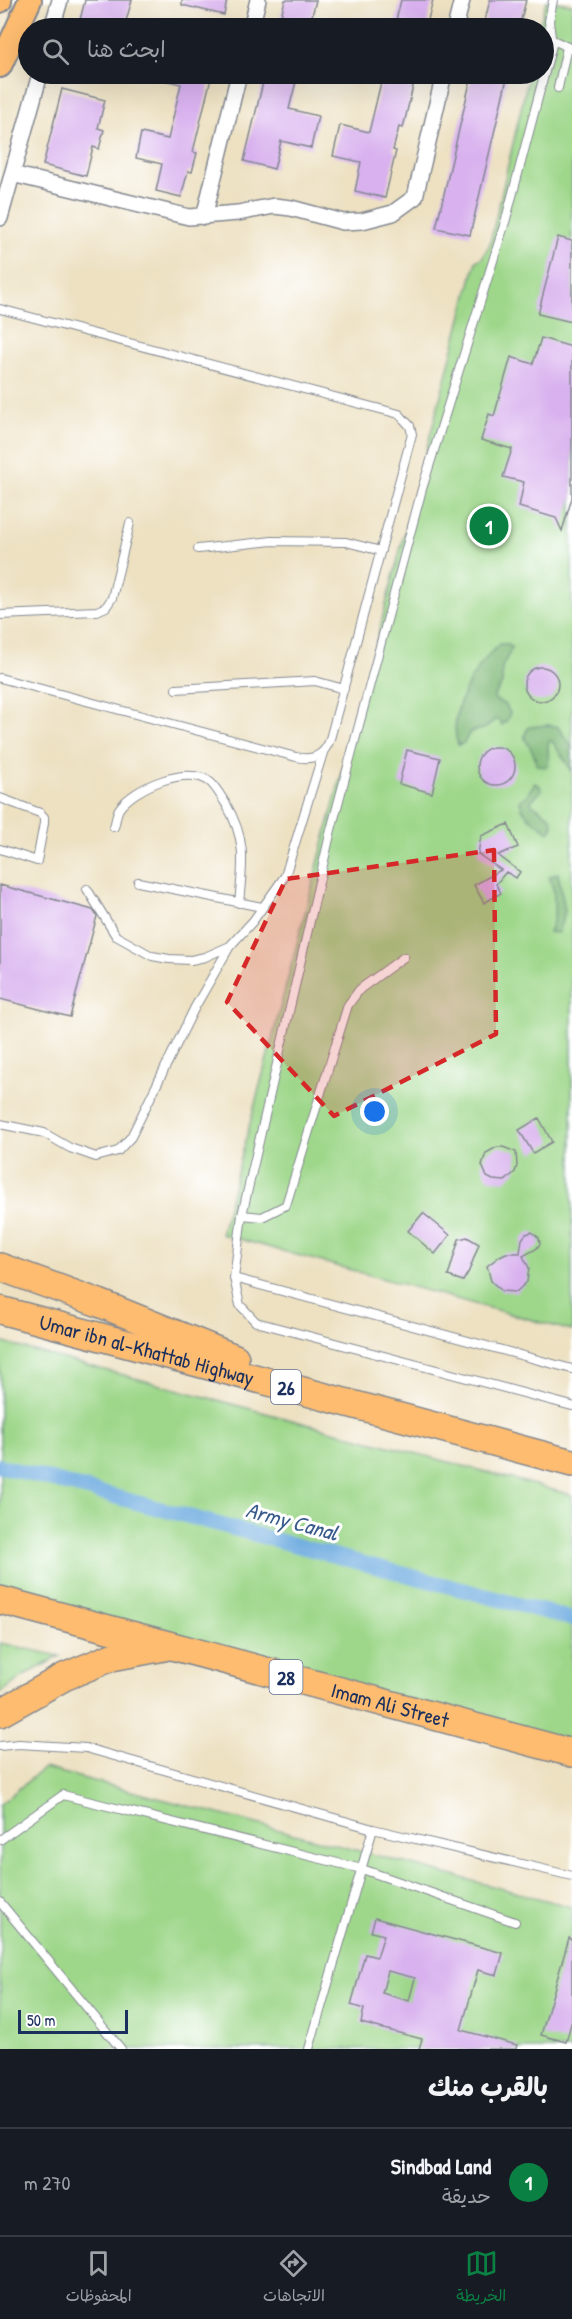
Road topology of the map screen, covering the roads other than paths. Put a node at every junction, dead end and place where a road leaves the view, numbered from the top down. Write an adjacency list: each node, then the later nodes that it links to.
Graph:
1 (30, 0): 6 (main road)
2 (60, 0): 7 (street)
3 (258, 0): 8 (street)
4 (462, 0): 9 (street)
5 (553, 0): 10 (lane)
6 (22, 18)
7 (55, 18)
8 (254, 18)
9 (458, 18)
10 (550, 18)
11 (18, 26): 14 (main road)
12 (554, 40): 13 (lane)
13 (569, 48): 19 (lane)
14 (0, 66)
15 (37, 84): 20 (street)
16 (237, 84): 21 (street)
17 (442, 84): 21 (street)
18 (541, 84): 42 (lane)
19 (558, 88)
20 (12, 174): 21 (street); 22 (street)
21 (204, 217)
22 (0, 218)
23 (0, 309): 26 (lane)
24 (130, 523): 27 (lane)
25 (198, 549): 26 (lane)
26 (381, 551): 30 (lane)
27 (0, 615)
28 (0, 678): 31 (lane)
29 (176, 688): 30 (lane)
30 (344, 689): 31 (lane)
31 (324, 752): 38 (lane)
32 (0, 798): 34 (lane)
33 (114, 827): 37 (lane)
34 (0, 849)
35 (138, 882): 37 (lane)
36 (87, 889): 39 (lane)
37 (240, 903): 38 (lane)
38 (262, 908): 39 (lane)
39 (230, 946): 41 (lane)
40 (404, 957): 42 (lane)
41 (0, 1124)
42 (242, 1215): 44 (lane)
43 (0, 1267): 47 (highway)
44 (234, 1278): 46 (lane); 48 (lane)
45 (0, 1310): 47 (highway, Umar ibn al-Khattab Highway / 26)
46 (572, 1369)
47 (342, 1402): 49 (highway, Umar ibn al-Khattab Highway / 26)
48 (572, 1406)
49 (572, 1463)
50 (0, 1600): 51 (highway, Imam Ali Street / 28)
51 (171, 1646): 52 (highway); 54 (highway, Imam Ali Street / 28)
52 (0, 1713)
53 (0, 1746): 55 (lane)
54 (572, 1753)
55 (373, 1829): 57 (lane); 58 (lane)
56 (0, 1840): 57 (lane)
57 (362, 1869): 60 (lane); 62 (lane)
58 (572, 1876)
59 (0, 1902): 61 (lane)
60 (515, 1922)
61 (121, 2049)
62 (309, 2049)

